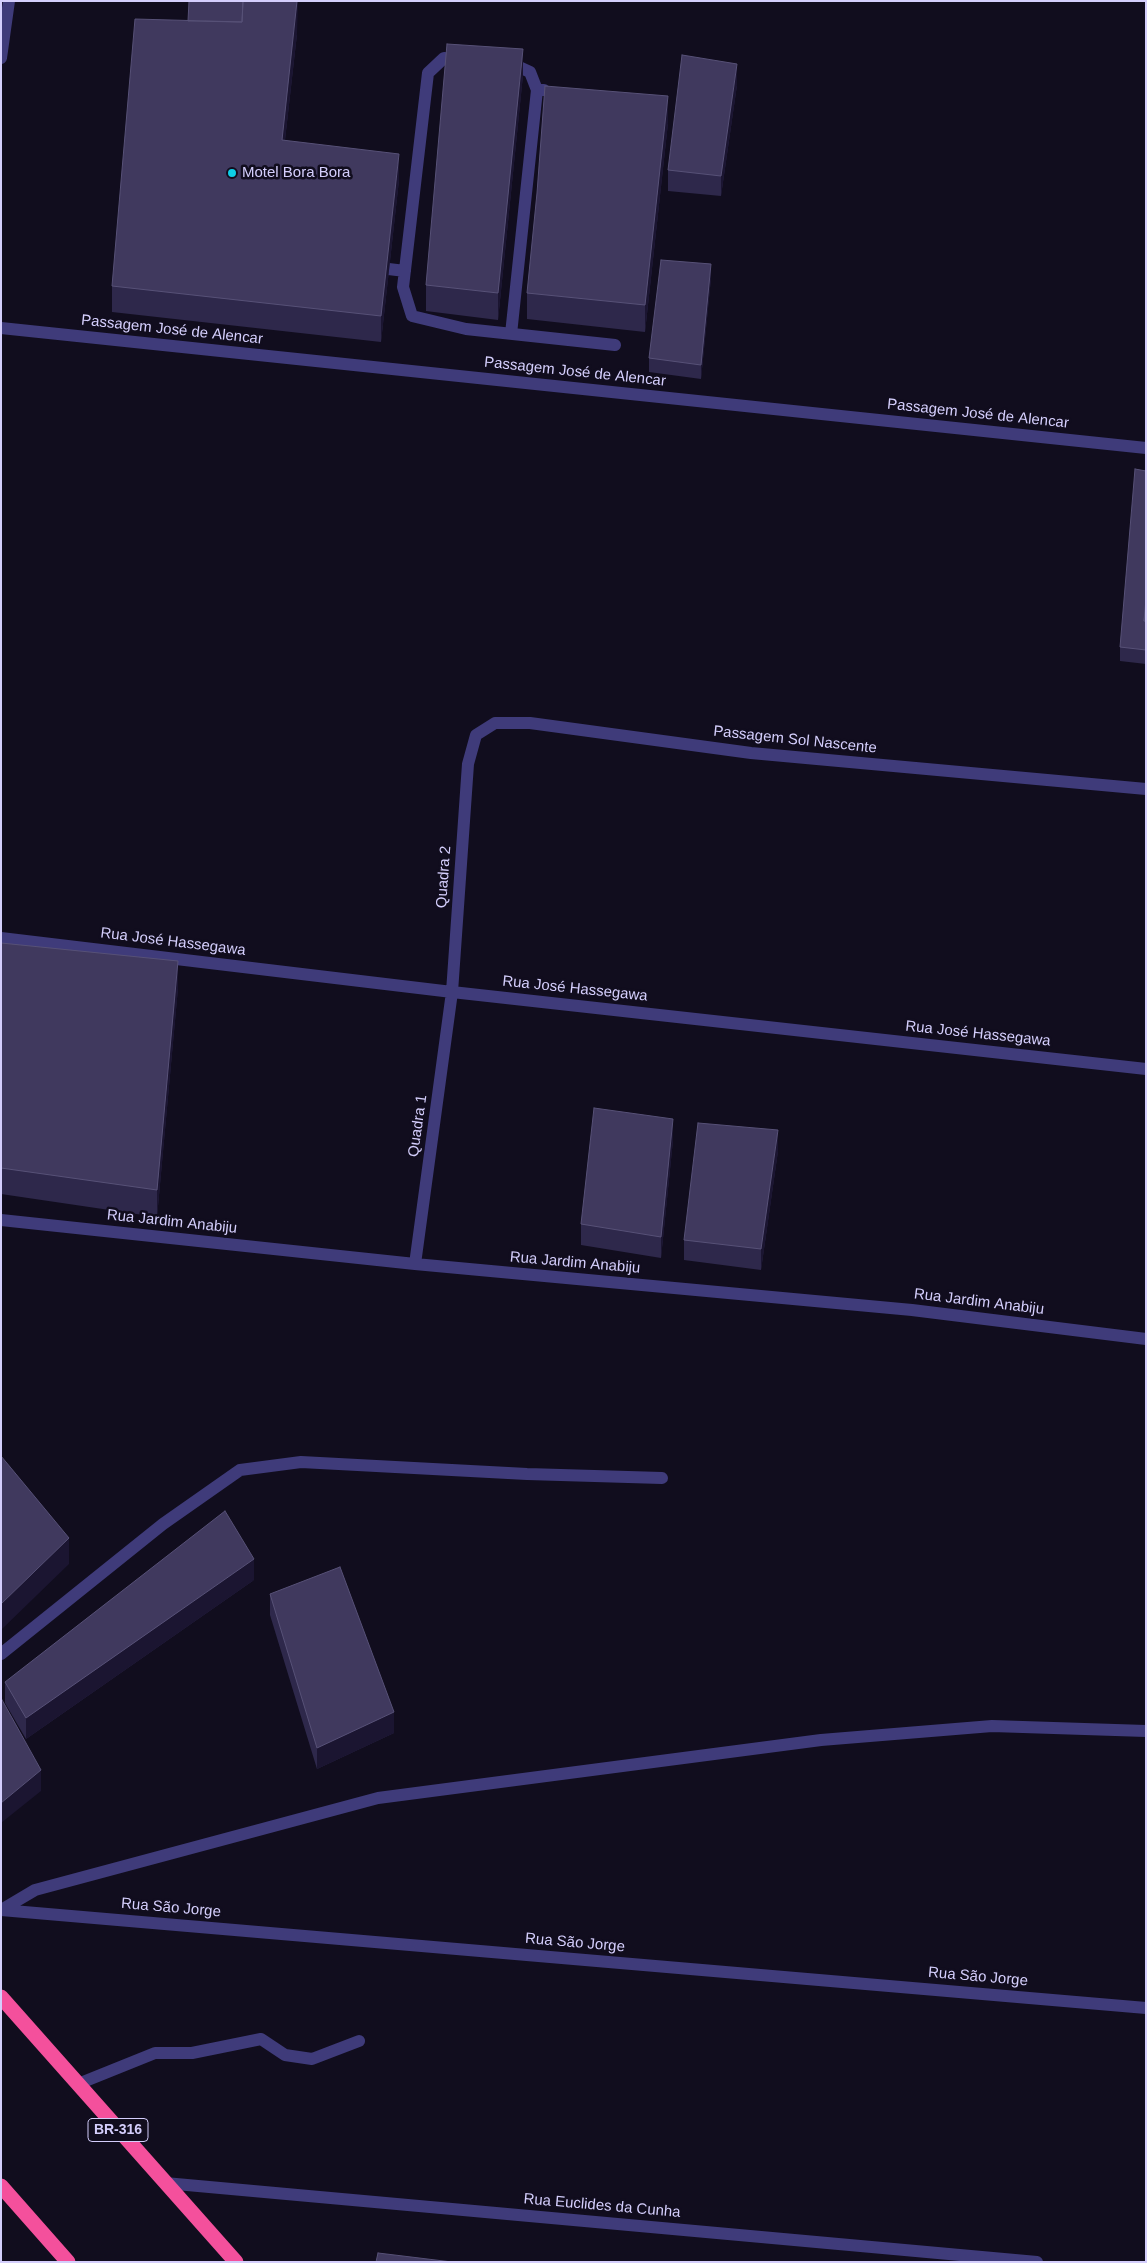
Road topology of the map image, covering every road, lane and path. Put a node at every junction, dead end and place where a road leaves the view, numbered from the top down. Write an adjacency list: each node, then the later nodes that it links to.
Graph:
1 (9, 1): 2 (street)
2 (1, 58)
3 (472, 62): 8 (street)
4 (491, 64): 5 (street)
5 (537, 90): 6 (street); 10 (street)
6 (556, 92)
7 (362, 266): 8 (street)
8 (405, 271): 10 (street)
9 (1, 328): 12 (street, Passagem José de Alencar)
10 (511, 334): 11 (street)
11 (615, 345)
12 (1146, 448)
13 (468, 764): 14 (street, Passagem Sol Nascente); 16 (street, Quadra 2)
14 (1146, 789)
15 (1, 938): 16 (street, Rua José Hassegawa)
16 (452, 992): 17 (street, Rua José Hassegawa); 19 (street, Quadra 1)
17 (1146, 1069)
18 (1, 1220): 19 (street, Rua Jardim Anabiju)
19 (415, 1264): 20 (street, Rua Jardim Anabiju)
20 (1146, 1339)
21 (662, 1478): 22 (street)
22 (1, 1654)
23 (1146, 1731): 24 (street)
24 (1, 1910): 26 (street, Rua São Jorge)
25 (1, 1997): 28 (highway, BR-316)
26 (1146, 2008)
27 (359, 2041): 28 (street)
28 (78, 2084): 29 (highway, BR-316)
29 (165, 2183): 32 (highway, BR-316); 33 (street, Rua Euclides da Cunha)
30 (1, 2186): 31 (highway)
31 (68, 2262)
32 (236, 2262)
33 (1037, 2262)

